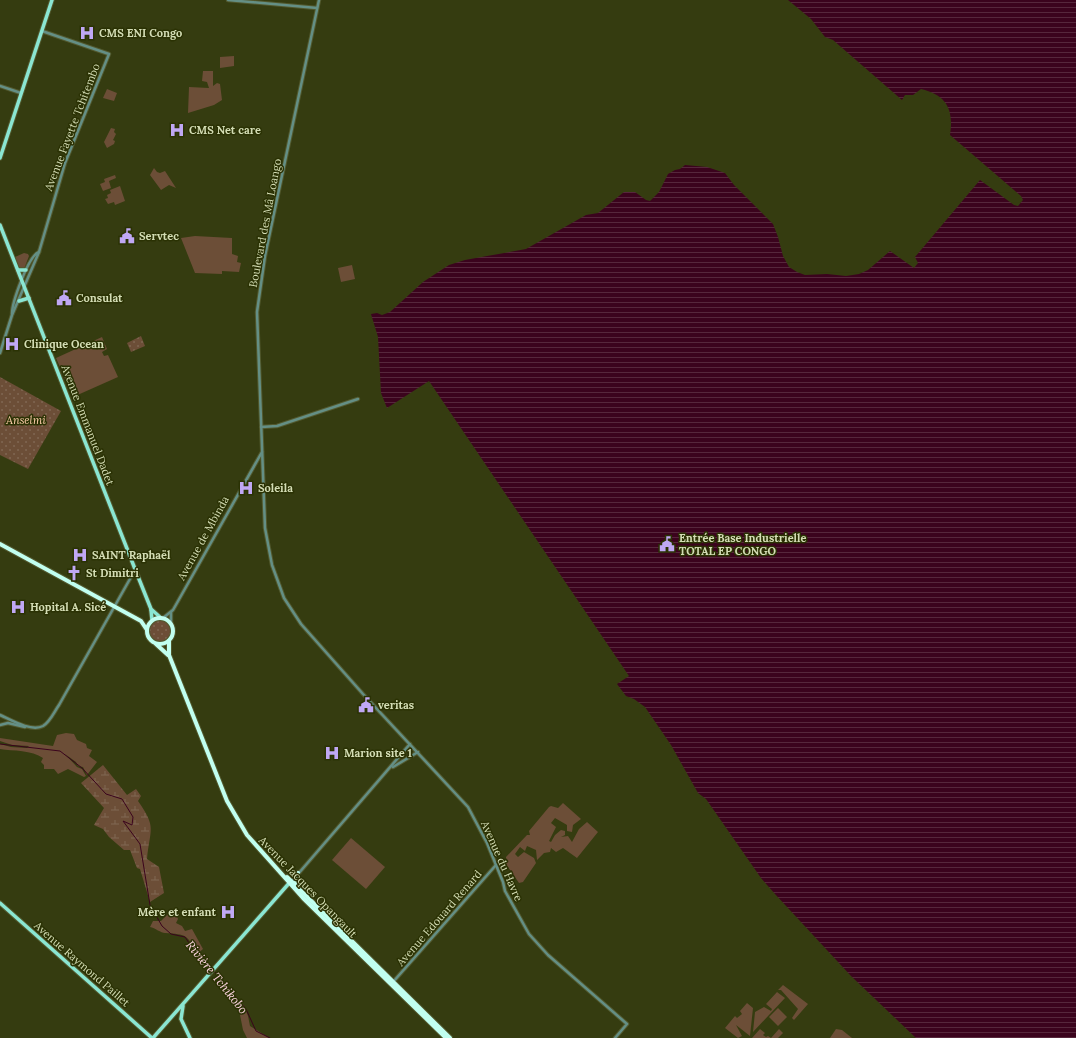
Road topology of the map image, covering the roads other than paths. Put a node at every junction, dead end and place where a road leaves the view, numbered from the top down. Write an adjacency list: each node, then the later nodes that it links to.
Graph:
1 (52, 0): 5 (main road)
2 (228, 0): 4 (street)
3 (318, 0): 4 (street, Boulevard des Mâ Loango)
4 (317, 8): 20 (street, Boulevard des Mâ Loango)
5 (42, 31): 7 (main road); 10 (street, Avenue Fayette Tchitembo)
6 (0, 86): 7 (street)
7 (22, 94): 8 (main road)
8 (0, 158)
9 (0, 226): 11 (main road, Avenue Emmanuel Dadet)
10 (39, 252): 12 (street, Avenue Fayette Tchitembo); 14 (street, Avenue Fayette Tchitembo)
11 (18, 270): 12 (main road); 13 (main road, Avenue Emmanuel Dadet)
12 (26, 270): 13 (street, Avenue Fayette Tchitembo)
13 (22, 280): 14 (main road, Avenue Emmanuel Dadet); 17 (street, Avenue Fayette Tchitembo)
14 (25, 286): 15 (main road, Avenue Emmanuel Dadet); 16 (street, Avenue Fayette Tchitembo)
15 (29, 298): 16 (main road); 23 (main road, Avenue Emmanuel Dadet)
16 (19, 301): 17 (street, Avenue Fayette Tchitembo)
17 (12, 315): 18 (street, Avenue Fayette Tchitembo)
18 (0, 353)
19 (358, 399): 20 (street)
20 (261, 427): 21 (street, Boulevard des Mâ Loango)
21 (262, 452): 25 (street, Boulevard des Mâ Loango); 27 (street, Avenue de Mbinda)
22 (0, 544): 24 (highway)
23 (135, 569): 24 (street); 26 (main road, Avenue Emmanuel Dadet)
24 (113, 606): 29 (highway); 38 (street)
25 (290, 607): 39 (street, Avenue du Havre)
26 (151, 609): 28 (main road, Avenue Emmanuel Dadet); 30 (main road, Avenue Emmanuel Dadet)
27 (171, 612): 28 (street, Avenue de Mbinda); 31 (street, Avenue de Mbinda)
28 (162, 618): 30 (highway); 31 (highway)
29 (140, 621): 30 (highway); 32 (highway)
30 (151, 621): 32 (highway)
31 (171, 624): 33 (highway)
32 (146, 630): 34 (highway)
33 (169, 641): 34 (highway); 35 (highway)
34 (156, 644): 35 (highway)
35 (169, 656): 44 (highway, Avenue Jacques Opangault)
36 (1, 717): 38 (street)
37 (0, 725): 38 (street)
38 (37, 728)
39 (410, 744): 40 (street, Avenue du Havre); 41 (street)
40 (418, 752): 41 (street); 42 (street, Avenue du Havre)
41 (390, 768): 43 (street)
42 (496, 865): 47 (street, Avenue Edouard Renard); 55 (street, Avenue du Havre)
43 (298, 873): 44 (street); 45 (highway)
44 (290, 882): 45 (highway); 48 (main road); 53 (highway, Avenue Jacques Opangault)
45 (298, 887): 47 (highway)
46 (0, 903): 51 (main road, Avenue Raymond Paillet)
47 (394, 982): 54 (highway)
48 (185, 1002): 49 (main road); 50 (main road)
49 (174, 1015): 50 (main road); 51 (main road)
50 (181, 1019): 52 (main road)
51 (152, 1038)
52 (190, 1038)
53 (446, 1038)
54 (450, 1038)
55 (615, 1038)

